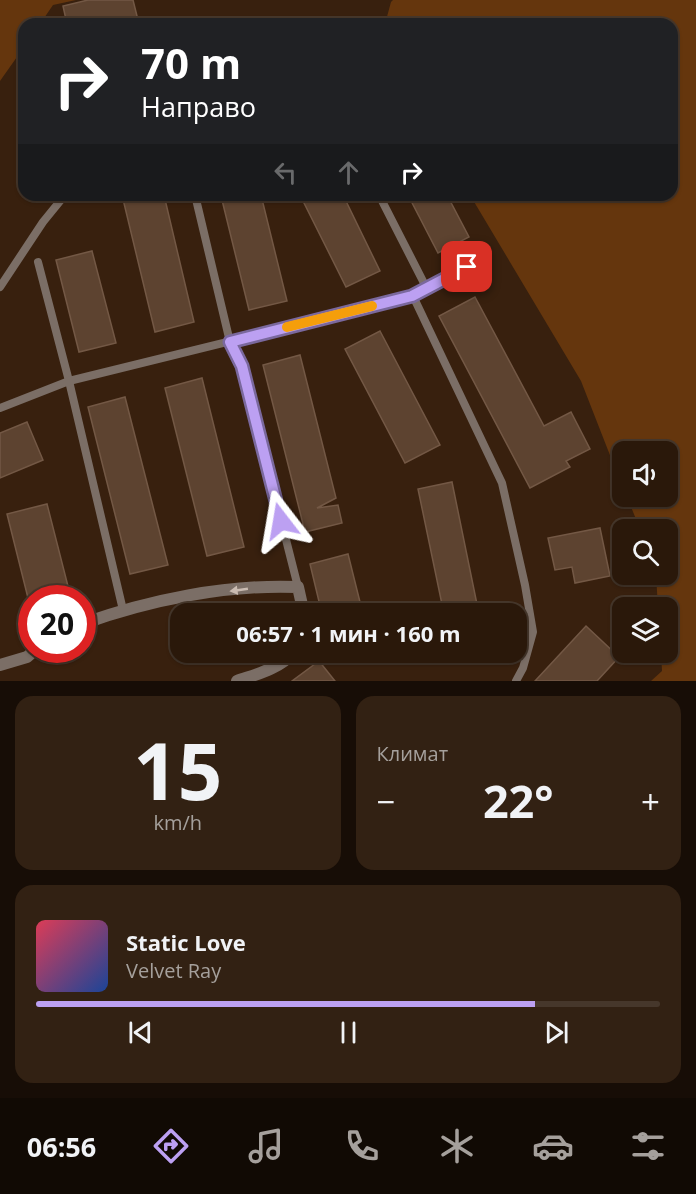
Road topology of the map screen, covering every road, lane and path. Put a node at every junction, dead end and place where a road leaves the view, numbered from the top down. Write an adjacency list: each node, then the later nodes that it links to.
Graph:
1 (60, 201): 6 (lane)
2 (196, 201): 9 (lane)
3 (382, 201): 7 (lane)
4 (487, 257): 7 (lane)
5 (38, 262): 10 (lane)
6 (0, 286)
7 (427, 289): 8 (lane)
8 (412, 296): 9 (lane); 20 (lane)
9 (230, 342): 10 (lane); 12 (lane)
10 (69, 381): 11 (lane); 14 (lane)
11 (0, 408)
12 (298, 587): 13 (street); 14 (street, one-way to 14)
13 (302, 603)
14 (123, 610): 15 (street)
15 (96, 619)
16 (18, 660): 18 (street)
17 (282, 663): 19 (street)
18 (0, 665)
19 (237, 681)
20 (516, 681)

